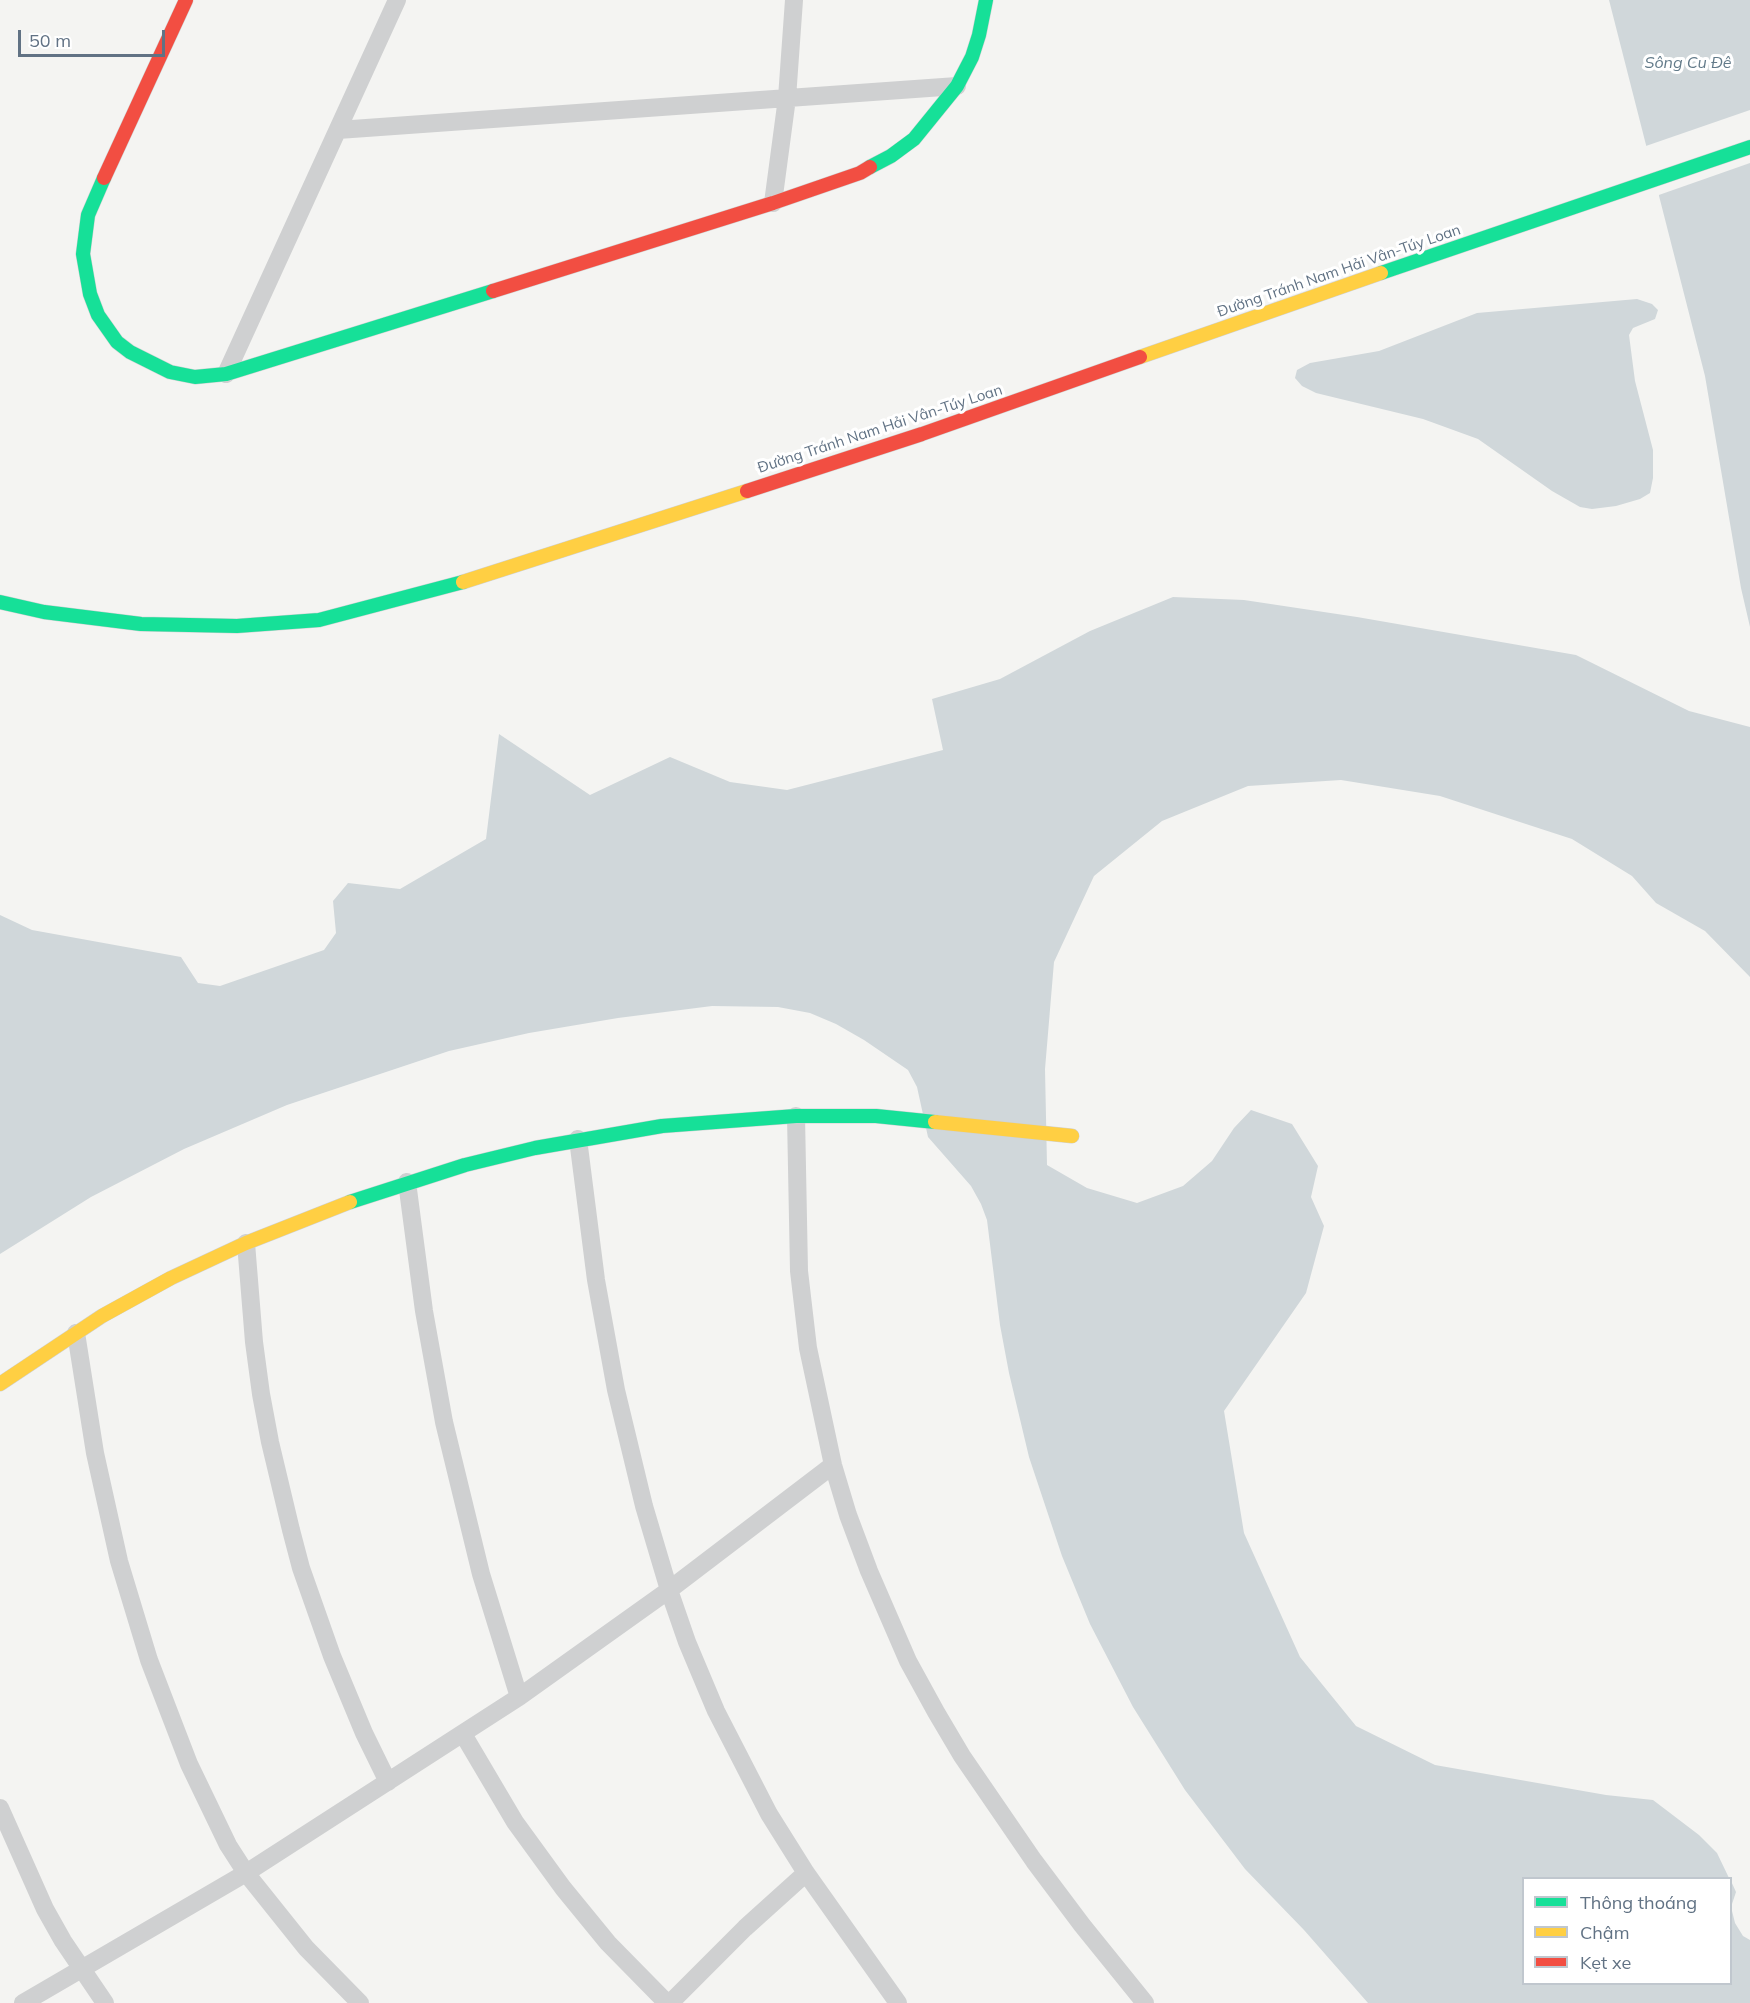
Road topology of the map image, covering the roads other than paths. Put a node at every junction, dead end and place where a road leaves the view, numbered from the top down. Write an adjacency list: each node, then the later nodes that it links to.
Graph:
1 (186, 0): 10 (main road)
2 (397, 0): 7 (street)
3 (794, 0): 6 (street)
4 (986, 0): 5 (main road)
5 (957, 86): 6 (street); 9 (main road)
6 (787, 98): 7 (street); 9 (street)
7 (338, 130): 10 (street)
8 (1750, 147): 11 (main road, Đường Tránh Nam Hải Vân-Túy Loan)
9 (773, 202): 10 (main road)
10 (226, 374)
11 (0, 602)
12 (796, 1116): 13 (main road); 14 (main road); 19 (street)
13 (1072, 1136)
14 (578, 1139): 15 (main road); 20 (street)
15 (407, 1182): 16 (main road); 21 (street)
16 (246, 1243): 17 (main road); 23 (street)
17 (76, 1333): 18 (main road); 25 (street)
18 (0, 1384)
19 (833, 1465): 20 (street); 33 (street)
20 (669, 1590): 21 (street); 26 (street)
21 (519, 1697): 22 (street)
22 (463, 1734): 23 (street); 31 (street)
23 (388, 1782): 25 (street)
24 (0, 1809): 27 (street)
25 (246, 1873): 27 (street); 30 (street)
26 (806, 1874): 31 (street); 32 (street)
27 (81, 1970): 28 (street); 29 (street)
28 (23, 2003)
29 (105, 2003)
30 (360, 2003)
31 (669, 2003)
32 (898, 2003)
33 (1145, 2003)

